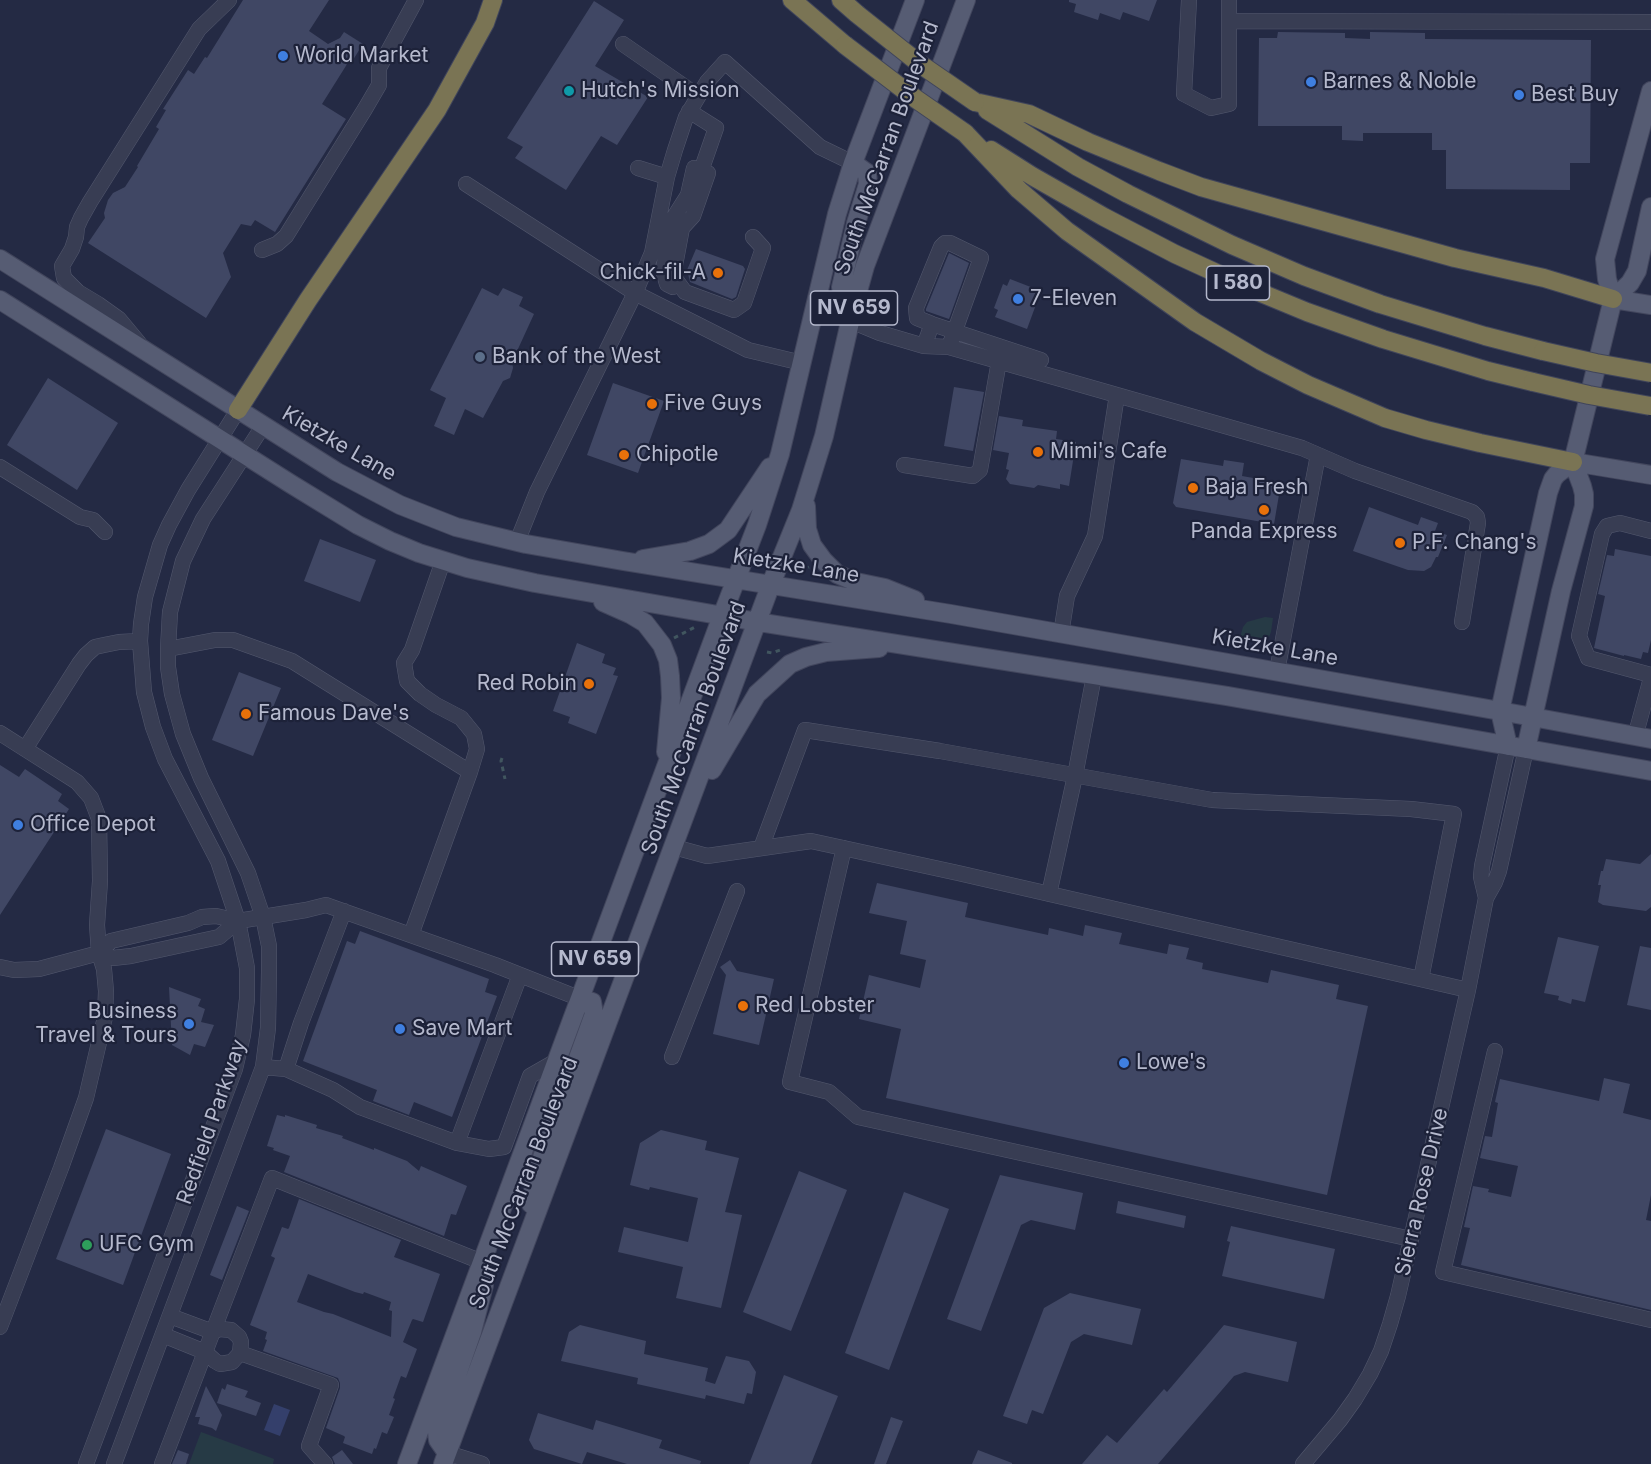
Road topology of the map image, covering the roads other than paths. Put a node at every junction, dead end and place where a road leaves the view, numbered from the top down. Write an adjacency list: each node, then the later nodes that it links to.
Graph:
1 (229, 0): 35 (street)
2 (416, 0): 24 (street)
3 (493, 0): 42 (highway)
4 (792, 0): 17 (highway, I 580, bridge)
5 (841, 0): 15 (highway, I 580, bridge)
6 (915, 0): 18 (main road, South McCarran Boulevard / NV 659)
7 (966, 0): 30 (main road, South McCarran Boulevard / NV 659)
8 (1189, 0): 10 (street)
9 (1229, 0): 10 (street)
10 (1229, 21): 11 (street)
11 (1651, 22)
12 (623, 44): 14 (street)
13 (1651, 90): 27 (main road)
14 (698, 96): 16 (street); 18 (street)
15 (975, 102): 27 (highway); 39 (highway, I 580, bridge)
16 (689, 111): 20 (street); 23 (street)
17 (965, 133): 41 (highway, I 580, bridge); 48 (highway)
18 (853, 163): 30 (main road); 38 (main road, South McCarran Boulevard / NV 659)
19 (638, 168): 20 (street)
20 (667, 177): 26 (street)
21 (466, 184): 26 (street)
22 (1651, 207): 27 (main road)
23 (753, 237)
24 (262, 250)
25 (0, 259): 35 (main road, Kietzke Lane)
26 (635, 293): 38 (street); 55 (street)
27 (1612, 299): 29 (main road); 48 (main road)
28 (0, 300): 44 (main road)
29 (1651, 305)
30 (851, 321): 33 (street); 52 (main road, South McCarran Boulevard / NV 659)
31 (932, 324): 32 (street); 32 (street); 33 (street)
32 (954, 331): 34 (street); 36 (street)
33 (924, 346): 34 (street)
34 (949, 346): 37 (street)
35 (144, 350): 42 (main road, Kietzke Lane)
36 (1041, 360)
37 (999, 361): 40 (street); 49 (street)
38 (802, 363): 46 (main road, South McCarran Boulevard / NV 659)
39 (1651, 373)
40 (1117, 395): 47 (street); 65 (street)
41 (1651, 406)
42 (238, 410): 43 (main road, Kietzke Lane); 44 (street, Redfield Parkway)
43 (263, 426): 45 (street, Redfield Parkway); 55 (main road, Kietzke Lane)
44 (219, 438): 45 (main road); 66 (street, Redfield Parkway)
45 (244, 454): 56 (main road); 68 (street, Redfield Parkway)
46 (780, 454): 57 (main road); 58 (main road, South McCarran Boulevard / NV 659)
47 (1318, 455): 64 (street); 69 (street)
48 (1573, 462): 51 (main road); 72 (main road); 73 (main road)
49 (904, 465)
50 (0, 467): 54 (street)
51 (1651, 475)
52 (807, 491): 60 (main road, South McCarran Boulevard / NV 659); 61 (main road)
53 (1651, 531): 71 (street)
54 (105, 532)
55 (517, 542): 57 (main road, Kietzke Lane)
56 (443, 561): 59 (main road); 79 (street)
57 (623, 561): 58 (main road, Kietzke Lane)
58 (735, 580): 60 (main road, Kietzke Lane); 62 (main road, South McCarran Boulevard / NV 659)
59 (536, 583): 62 (main road); 80 (main road)
60 (771, 584): 61 (main road, Kietzke Lane); 63 (main road, South McCarran Boulevard / NV 659)
61 (951, 614): 65 (main road, Kietzke Lane)
62 (722, 616): 63 (main road); 80 (main road, South McCarran Boulevard / NV 659)
63 (758, 622): 67 (main road); 82 (main road, South McCarran Boulevard / NV 659)
64 (1462, 622)
65 (1061, 634): 69 (main road, Kietzke Lane)
66 (141, 641): 77 (street); 89 (street, Redfield Parkway)
67 (906, 645): 70 (main road); 82 (main road)
68 (168, 649): 79 (street); 88 (street, Redfield Parkway)
69 (1277, 671): 72 (main road, Kietzke Lane)
70 (1094, 676): 76 (main road); 81 (street)
71 (1651, 677): 75 (street)
72 (1500, 711): 73 (main road, Kietzke Lane); 76 (main road)
73 (1533, 717): 75 (main road, Kietzke Lane); 76 (main road)
74 (0, 733): 77 (street)
75 (1643, 738)
76 (1517, 747): 78 (main road); 95 (street, Sierra Rose Drive)
77 (25, 749): 91 (street)
78 (1651, 771)
79 (470, 772): 90 (street)
80 (664, 774): 96 (main road, South McCarran Boulevard / NV 659)
81 (1075, 776): 83 (street); 86 (street); 94 (street)
82 (676, 840): 83 (street); 103 (main road, South McCarran Boulevard / NV 659)
83 (762, 848): 84 (street)
84 (844, 848): 86 (street); 104 (street)
85 (737, 891): 98 (street)
86 (1049, 894): 94 (street)
87 (344, 911): 88 (street); 90 (street); 101 (street)
88 (263, 917): 89 (street); 100 (street, Redfield Parkway)
89 (238, 921): 91 (street); 91 (street); 106 (street, Redfield Parkway)
90 (411, 935): 93 (street)
91 (99, 953): 92 (street); 109 (street)
92 (0, 967)
93 (520, 975): 96 (street); 102 (street)
94 (1420, 979): 95 (street)
95 (1468, 990): 104 (street, Sierra Rose Drive)
96 (581, 999): 99 (main road, South McCarran Boulevard / NV 659); 103 (main road)
97 (1495, 1051): 107 (street)
98 (672, 1057)
99 (558, 1060): 102 (street); 105 (main road, South McCarran Boulevard / NV 659)
100 (263, 1067): 101 (street); 108 (street, Redfield Parkway)
101 (286, 1069): 102 (street)
102 (457, 1143)
103 (526, 1238): 113 (main road, South McCarran Boulevard / NV 659)
104 (1411, 1239): 120 (street, Sierra Rose Drive)
105 (482, 1262): 110 (street); 113 (main road); 118 (main road, South McCarran Boulevard / NV 659)
106 (143, 1316): 108 (street); 114 (street, Redfield Parkway)
107 (1651, 1320)
108 (166, 1326): 110 (street); 111 (street); 115 (street, Redfield Parkway)
109 (0, 1327)
110 (213, 1332): 111 (street); 112 (street)
111 (205, 1352): 112 (street); 116 (street)
112 (240, 1353): 117 (street)
113 (445, 1458): 119 (street)
114 (86, 1464)
115 (114, 1464)
116 (162, 1464)
117 (325, 1464)
118 (407, 1464)
119 (482, 1464)
120 (1303, 1464)

